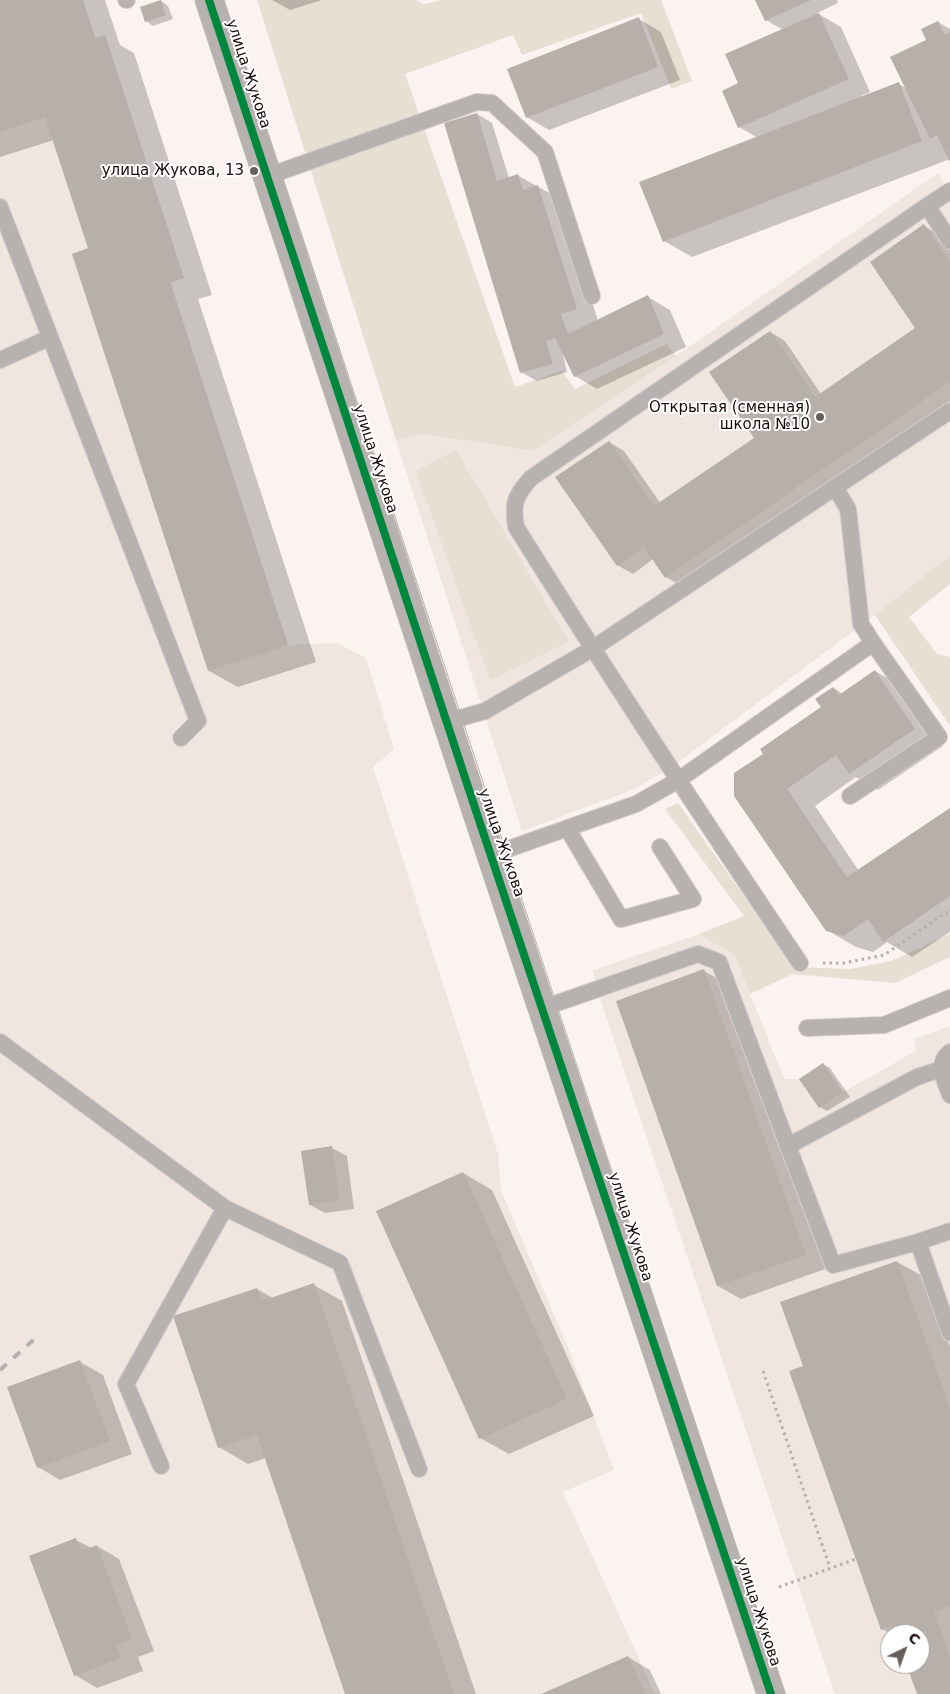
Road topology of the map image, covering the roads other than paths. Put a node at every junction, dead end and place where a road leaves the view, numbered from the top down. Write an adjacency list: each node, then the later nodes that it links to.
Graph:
1 (209, 0): 2 (street, улица Жукова)
2 (268, 176): 7 (lane); 14 (street, улица Жукова)
3 (950, 191): 4 (lane)
4 (927, 206): 6 (lane); 13 (lane)
5 (0, 207): 8 (lane)
6 (950, 241)
7 (592, 296)
8 (49, 338): 9 (lane); 15 (lane)
9 (0, 360)
10 (950, 411): 11 (lane)
11 (835, 487): 12 (lane); 13 (lane)
12 (873, 643): 16 (lane); 17 (lane)
13 (592, 649): 14 (lane); 16 (lane)
14 (446, 722): 20 (street, улица Жукова)
15 (181, 738)
16 (677, 781): 18 (lane); 21 (lane)
17 (850, 796)
18 (568, 828): 19 (lane); 20 (lane)
19 (660, 846)
20 (491, 855): 23 (street, улица Жукова)
21 (800, 963)
22 (950, 998): 24 (lane)
23 (543, 1008): 29 (lane); 36 (street, улица Жукова)
24 (807, 1028)
25 (0, 1042): 30 (lane)
26 (950, 1052): 27 (lane)
27 (941, 1069): 28 (lane); 29 (lane)
28 (950, 1095)
29 (788, 1146): 32 (lane)
30 (225, 1208): 34 (lane); 35 (lane)
31 (950, 1231): 32 (lane)
32 (918, 1242): 33 (lane)
33 (950, 1333)
34 (161, 1466)
35 (419, 1469)
36 (771, 1694)

